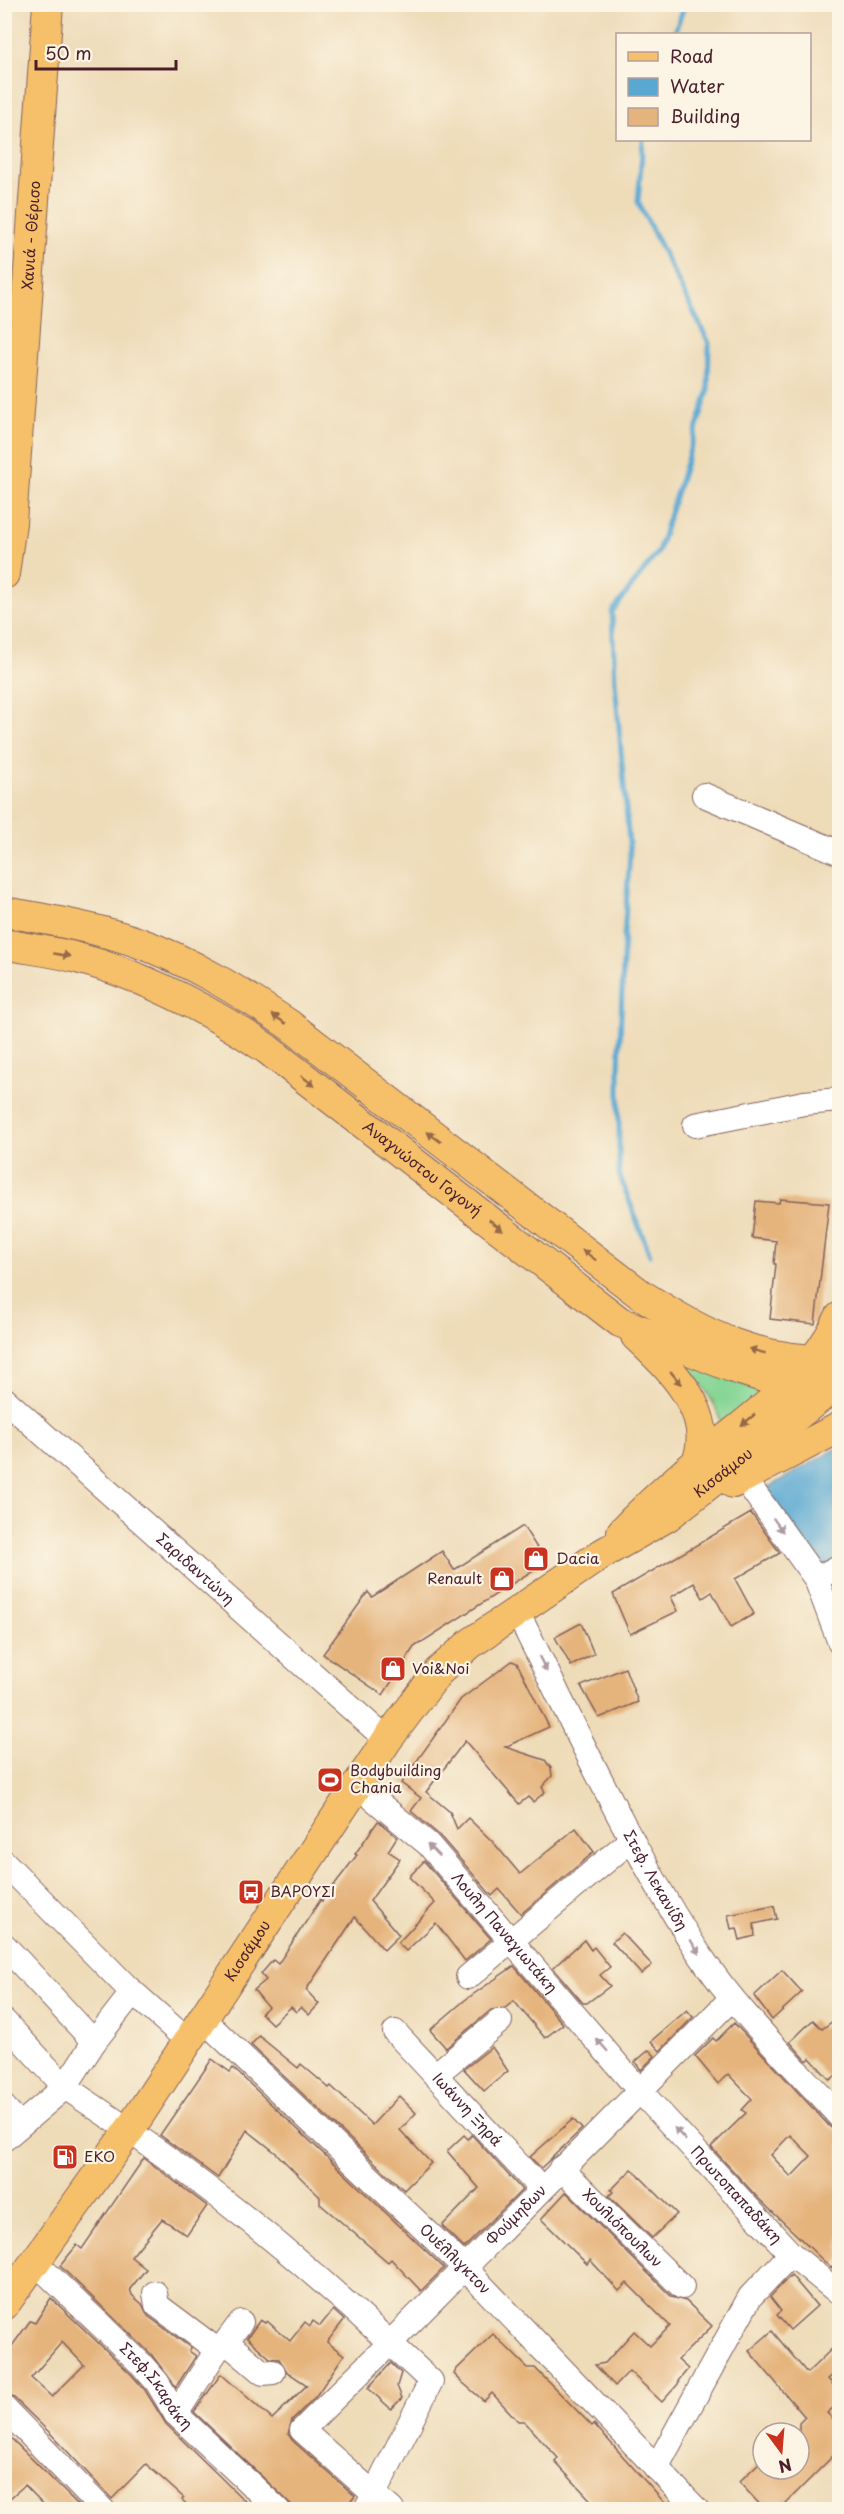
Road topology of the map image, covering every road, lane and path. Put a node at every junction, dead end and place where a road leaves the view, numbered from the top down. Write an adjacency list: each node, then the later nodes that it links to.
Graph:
1 (48, 4): 2 (main road, Χανιά - Θέρισο)
2 (8, 523): 3 (main road, Χανιά - Θέρισο)
3 (4, 574)
4 (704, 795): 5 (street)
5 (840, 853)
6 (4, 912): 12 (main road, one-way to 6)
7 (4, 944): 11 (main road, Αναγνώστου Γογονή, one-way to 11)
8 (840, 1100): 9 (street)
9 (695, 1125)
10 (840, 1317): 12 (main road, Κισσάμου)
11 (620, 1322): 13 (main road, Αναγνώστου Γογονή); 17 (main road, one-way to 17)
12 (827, 1361): 13 (main road, Κισσάμου)
13 (793, 1383): 14 (main road, Αναγνώστου Γογονή); 17 (main road, Κισσάμου, one-way to 17)
14 (837, 1387): 19 (main road, Κισσάμου)
15 (4, 1399): 24 (street, Σαριδαντώνη)
16 (840, 1427): 18 (main road)
17 (697, 1462): 20 (main road, Κισσάμου)
18 (744, 1478): 19 (main road); 21 (street, one-way to 21)
19 (668, 1516): 20 (main road, Κισσάμου)
20 (600, 1555): 22 (main road, Κισσάμου)
21 (827, 1573): 23 (street)
22 (517, 1612): 24 (main road, Κισσάμου); 26 (street, Στεφ. Λεκανίδη, one-way to 26)
23 (840, 1643)
24 (387, 1740): 25 (main road, Κισσάμου)
25 (358, 1786): 28 (street, Λουλη Παναγιωτάκη, one-way to 25); 35 (main road, Κισσάμου)
26 (632, 1839): 28 (street); 32 (street, Στεφ. Λεκανίδη, one-way to 32)
27 (4, 1862): 31 (street, Ουέλλιγκτον)
28 (512, 1940): 30 (street); 40 (street, Λουλη Παναγιωτάκη, one-way to 28)
29 (4, 1945): 37 (street)
30 (468, 1977)
31 (134, 1992): 35 (street, Ουέλλιγκτον); 37 (street)
32 (732, 1998): 40 (street, Φούμηδων); 42 (street, Στεφ. Λεκανίδη)
33 (4, 2021): 39 (street)
34 (500, 2021): 38 (street)
35 (196, 2030): 43 (main road, Κισσάμου); 49 (street, Ουέλλιγκτον)
36 (395, 2032): 38 (street, Ιωάννη Ξηρά)
37 (94, 2042): 39 (street)
38 (435, 2075): 46 (street, Ιωάννη Ξηρά)
39 (65, 2087): 43 (street); 44 (street)
40 (639, 2090): 45 (street, Φούμηδων); 47 (street, Πρωτοπαπαδάκη, one-way to 40)
41 (4, 2107): 44 (street)
42 (840, 2117)
43 (130, 2130): 48 (main road, Κισσάμου); 55 (street)
44 (12, 2133)
45 (561, 2168): 46 (street, Φούμηδων); 50 (street, Χουλιόπουλων)
46 (541, 2189): 49 (street, Φούμηδων)
47 (792, 2254): 52 (street, Πρωτοπαπαδάκη); 60 (street)
48 (35, 2262): 53 (main road, Κισσάμου); 59 (street, Στεφ.Σκαράκη)
49 (463, 2266): 55 (street, Φούμηδων); 60 (street, Ουέλλιγκτον)
50 (682, 2287)
51 (156, 2293): 56 (street)
52 (840, 2294)
53 (4, 2305)
54 (241, 2322): 56 (street)
55 (390, 2343): 61 (street); 61 (street, Φούμηδων)
56 (220, 2348): 57 (street); 59 (street)
57 (273, 2372)
58 (4, 2408): 62 (street)
59 (176, 2414): 63 (street, Στεφ.Σκαράκη)
60 (656, 2468): 65 (street, Ουέλλιγκτον)
61 (370, 2501): 64 (street)
62 (103, 2510)
63 (278, 2510)
64 (392, 2510)
65 (697, 2510)

